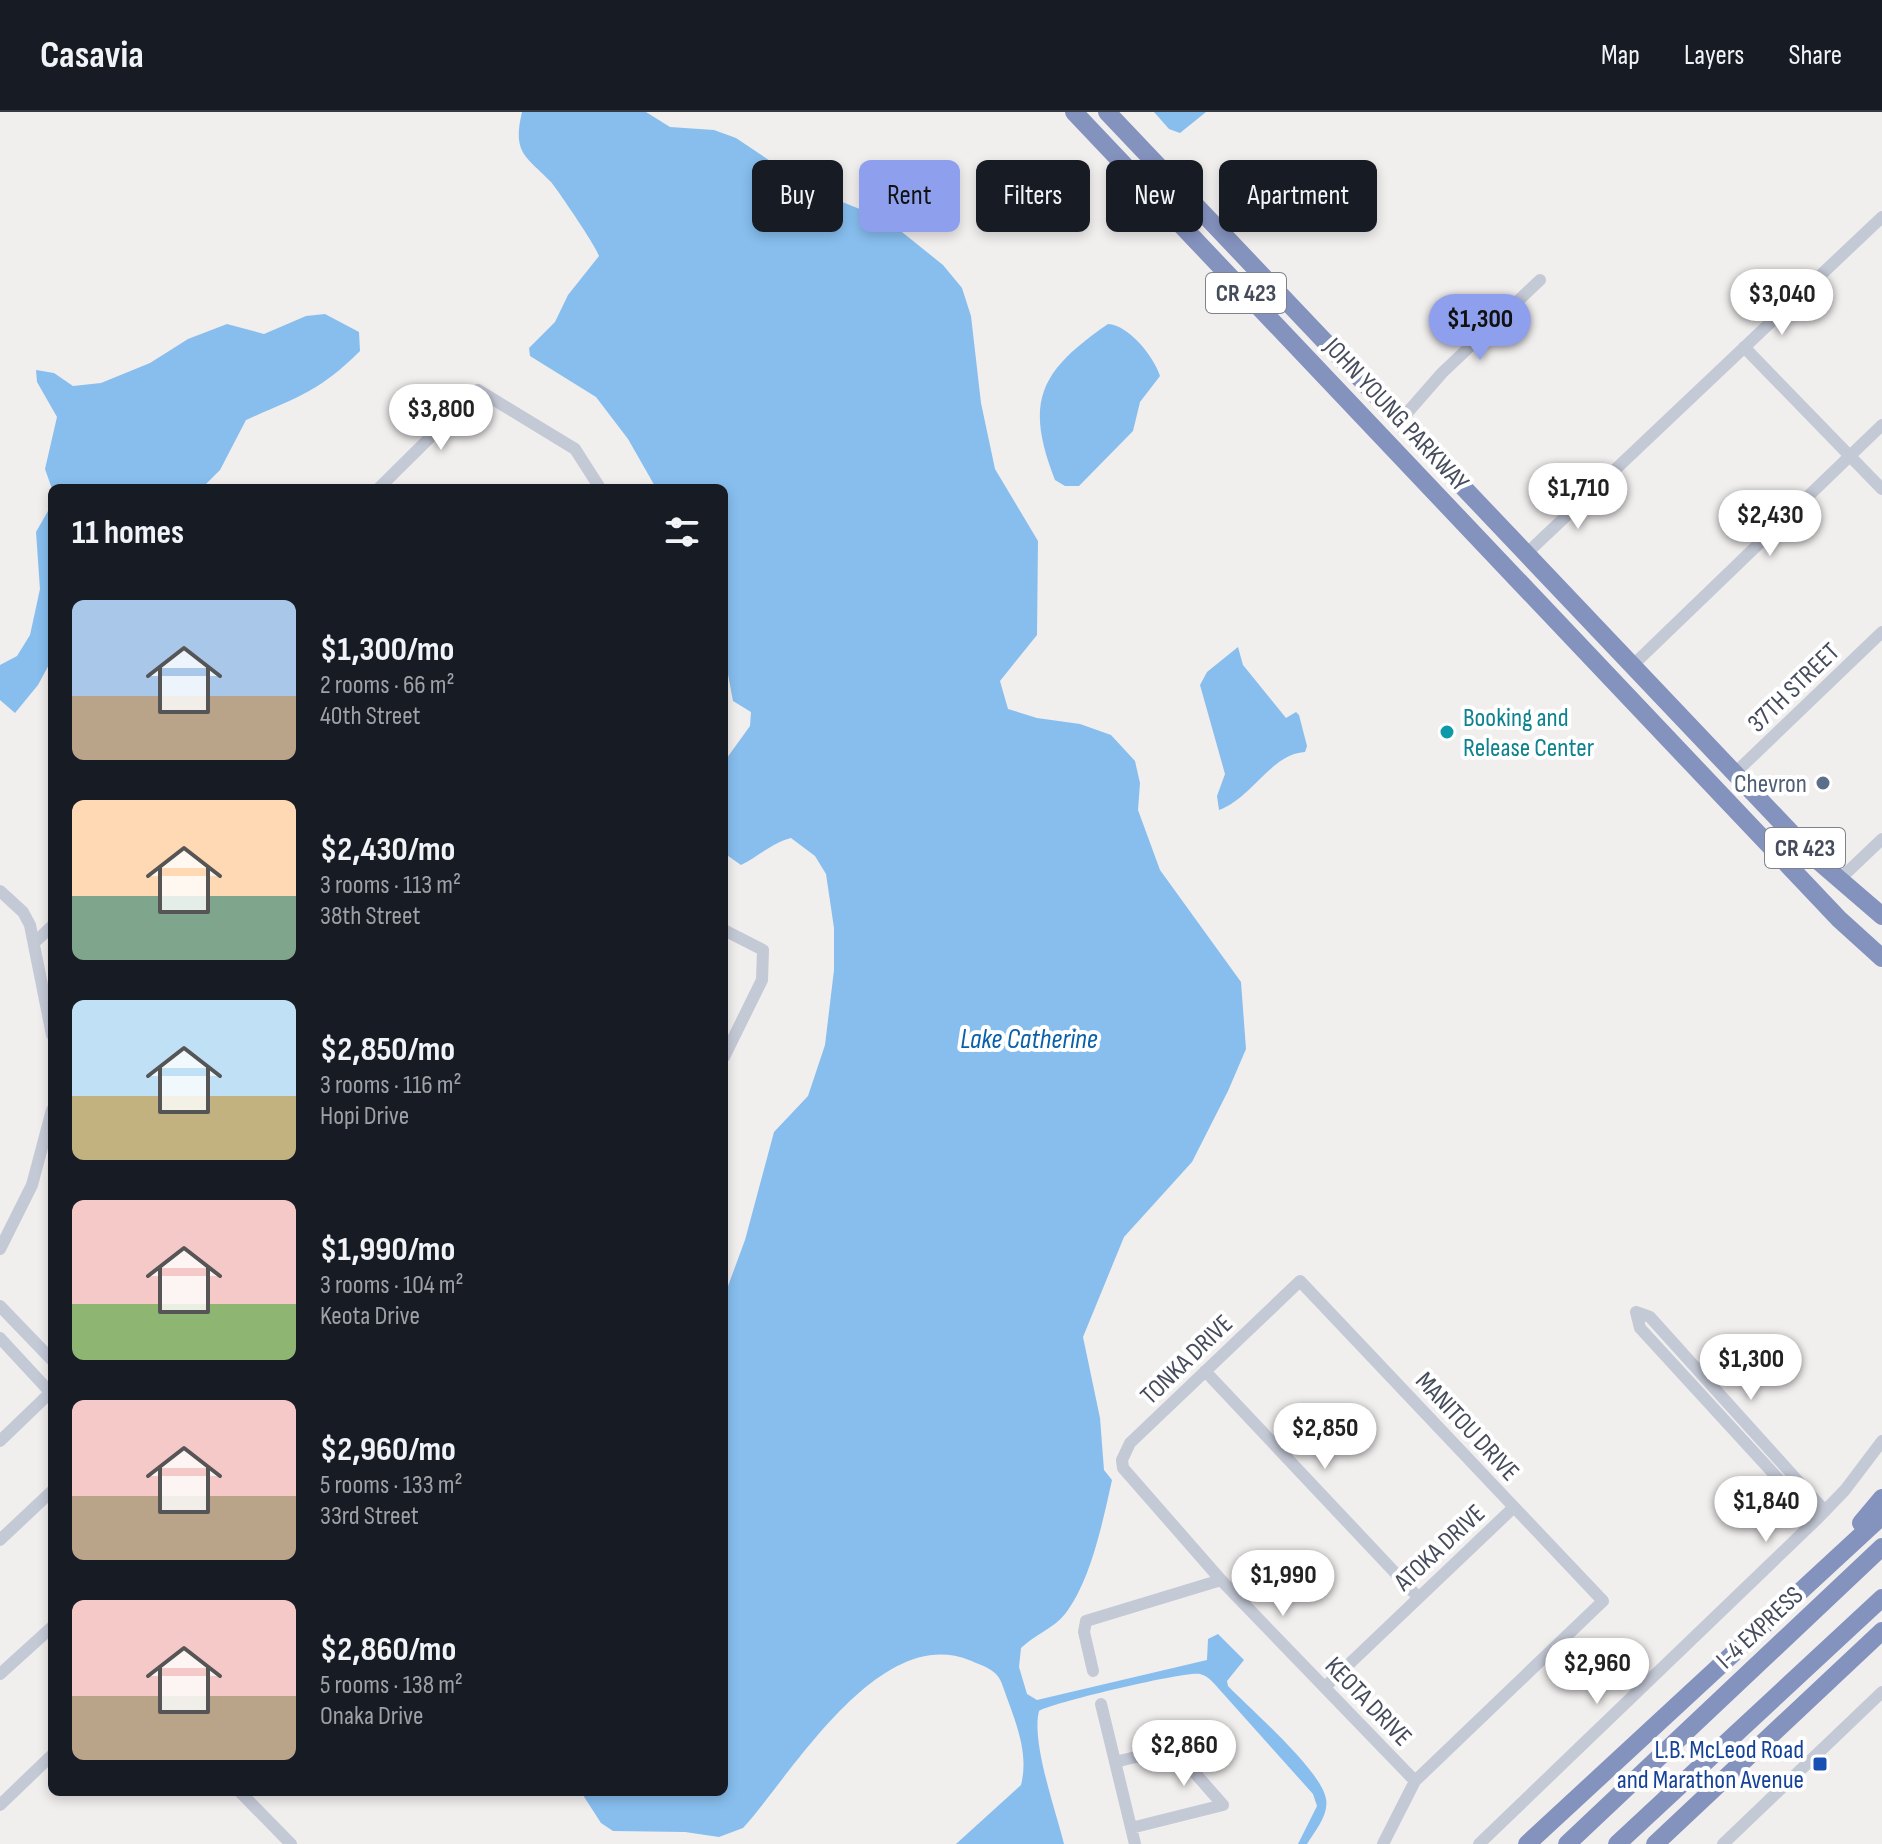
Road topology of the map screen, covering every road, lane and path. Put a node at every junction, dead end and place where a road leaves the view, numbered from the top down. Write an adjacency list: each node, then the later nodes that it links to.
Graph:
1 (1074, 112): 12 (highway, JOHN YOUNG PARKWAY / CR 423)
2 (1107, 112): 6 (highway, JOHN YOUNG PARKWAY / CR 423)
3 (1882, 217): 5 (street)
4 (1540, 280): 6 (street)
5 (1744, 347): 8 (street); 13 (street)
6 (1400, 421): 13 (highway, JOHN YOUNG PARKWAY / CR 423)
7 (1882, 425): 8 (street)
8 (1850, 456): 11 (street); 15 (street)
9 (383, 484): 10 (street)
10 (597, 484)
11 (1882, 489)
12 (1465, 524): 13 (highway); 16 (highway, JOHN YOUNG PARKWAY / CR 423)
13 (1526, 554): 15 (highway, JOHN YOUNG PARKWAY / CR 423)
14 (1882, 632): 17 (street, 37TH STREET)
15 (1632, 666): 17 (highway, JOHN YOUNG PARKWAY / CR 423)
16 (1687, 758): 17 (highway); 25 (highway, JOHN YOUNG PARKWAY / CR 423)
17 (1735, 773): 19 (highway, JOHN YOUNG PARKWAY / CR 423)
18 (1882, 839): 19 (street)
19 (1839, 880): 21 (highway, JOHN YOUNG PARKWAY / CR 423)
20 (0, 891): 24 (street)
21 (1882, 916)
22 (48, 930): 24 (street)
23 (728, 932): 27 (street)
24 (34, 943): 26 (street)
25 (1882, 958)
26 (48, 1015)
27 (728, 1049)
28 (48, 1133): 29 (street)
29 (0, 1249)
30 (1300, 1281): 34 (street, TONKA DRIVE); 42 (street, MANITOU DRIVE)
31 (0, 1306): 33 (street)
32 (0, 1338): 35 (street)
33 (48, 1356)
34 (1205, 1371): 39 (street, TONKA DRIVE); 48 (street)
35 (48, 1389)
36 (48, 1395): 37 (street)
37 (0, 1441)
38 (1882, 1441): 43 (street)
39 (1127, 1477): 47 (street, KEOTA DRIVE)
40 (48, 1495): 45 (street)
41 (1882, 1498): 50 (highway)
42 (1514, 1507): 48 (street, ATOKA DRIVE); 60 (street, MANITOU DRIVE)
43 (1821, 1516): 43 (street); 68 (street)
44 (1882, 1516): 50 (highway)
45 (0, 1540)
46 (1882, 1547): 70 (highway, I-4 EXPRESS)
47 (1221, 1580): 53 (street); 55 (street, KEOTA DRIVE)
48 (1417, 1596): 55 (street, ATOKA DRIVE)
49 (1882, 1598): 71 (highway)
50 (1785, 1607): 69 (highway)
51 (48, 1631): 54 (street)
52 (1882, 1631): 72 (highway)
53 (1093, 1671)
54 (0, 1674)
55 (1325, 1687): 60 (street, KEOTA DRIVE)
56 (1881, 1695): 73 (street)
57 (1101, 1704): 59 (street)
58 (48, 1759): 63 (street)
59 (1115, 1762): 64 (street); 64 (street)
60 (1415, 1781): 67 (street)
61 (0, 1786): 63 (street)
62 (244, 1796): 65 (street)
63 (4, 1801)
64 (1131, 1828): 66 (street)
65 (291, 1844)
66 (1135, 1844)
67 (1383, 1844)
68 (1479, 1844)
69 (1527, 1844)
70 (1567, 1844)
71 (1617, 1844)
72 (1655, 1844)
73 (1723, 1844)

